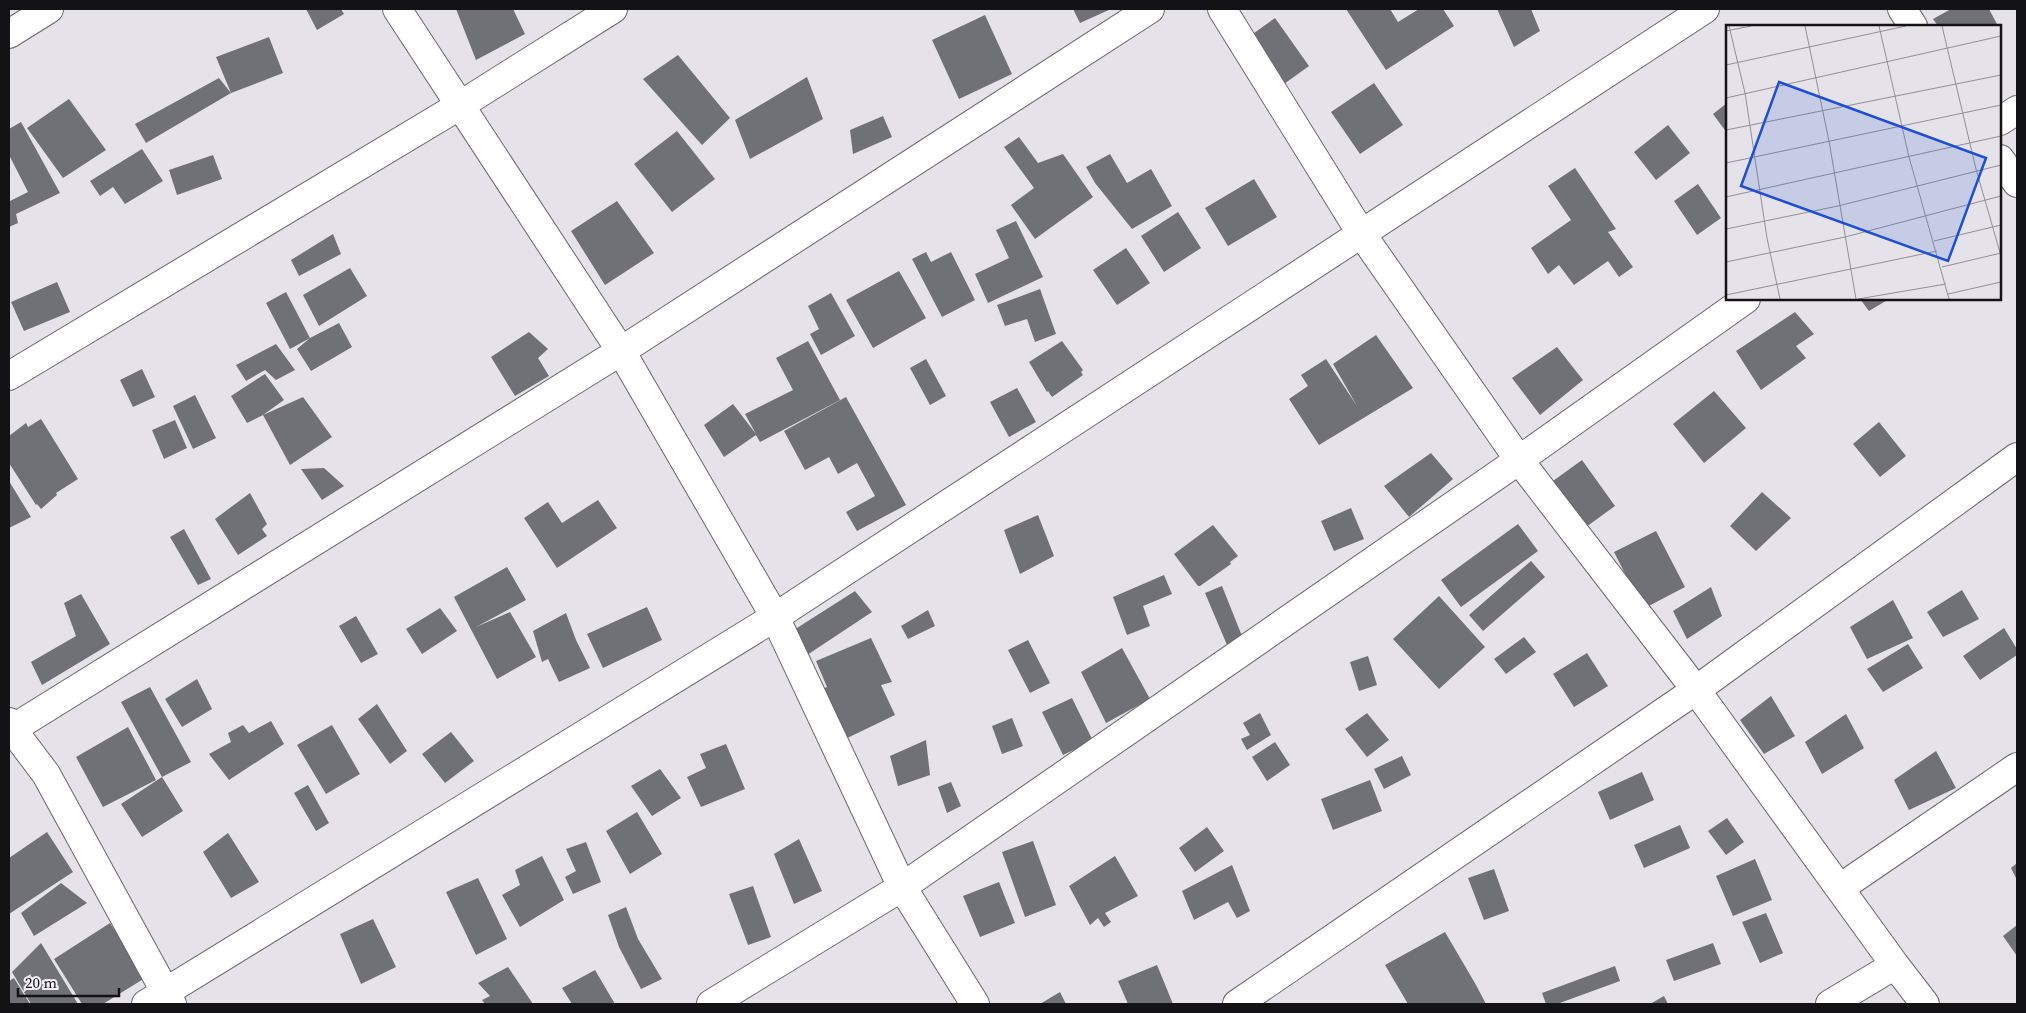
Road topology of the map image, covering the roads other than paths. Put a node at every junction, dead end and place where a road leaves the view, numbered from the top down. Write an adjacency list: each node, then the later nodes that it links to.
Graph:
1 (49, 9): 9 (street)
2 (397, 9): 10 (street)
3 (613, 9): 10 (street)
4 (1150, 9): 17 (street)
5 (1222, 9): 15 (street)
6 (1705, 9): 15 (street)
7 (1902, 9): 8 (street)
8 (1912, 25)
9 (9, 34)
10 (459, 106): 17 (street); 18 (street)
11 (2017, 110): 12 (street)
12 (2001, 120)
13 (2001, 160): 14 (street)
14 (2017, 183)
15 (1361, 233): 20 (street); 21 (street)
16 (1745, 300): 20 (street)
17 (621, 351): 21 (street); 23 (street)
18 (9, 376)
19 (2017, 457): 22 (street)
20 (1519, 460): 22 (street); 25 (street)
21 (775, 617): 25 (street); 28 (street)
22 (1696, 690): 26 (street); 31 (street)
23 (10, 727): 28 (street)
24 (2017, 767): 26 (street)
25 (902, 887): 29 (street); 30 (street)
26 (1840, 888): 27 (street)
27 (1895, 965): 32 (street); 33 (street)
28 (161, 1000)
29 (710, 1004)
30 (975, 1004)
31 (1237, 1004)
32 (1830, 1004)
33 (1926, 1004)

